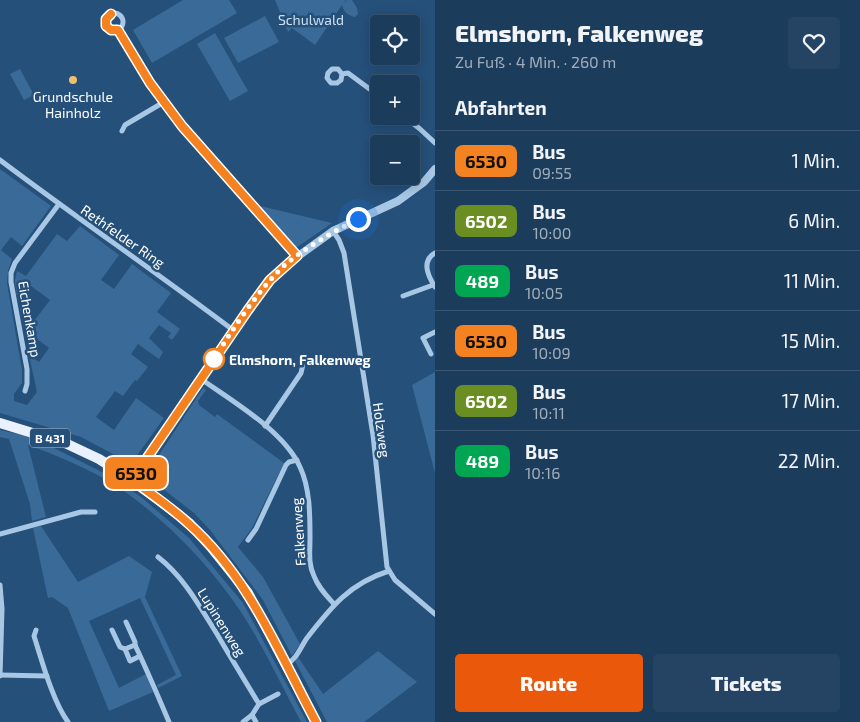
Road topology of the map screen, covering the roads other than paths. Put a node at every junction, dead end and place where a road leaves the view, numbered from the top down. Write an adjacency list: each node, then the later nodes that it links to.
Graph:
1 (118, 30): 4 (street)
2 (342, 74): 3 (street)
3 (370, 89)
4 (164, 102): 6 (street); 13 (street)
5 (415, 125): 7 (street)
6 (122, 131)
7 (435, 143)
8 (0, 160): 10 (street, Rethfelder Ring)
9 (435, 169): 11 (street)
10 (58, 204): 16 (street, Rethfelder Ring); 21 (street, Eichenkamp)
11 (333, 231): 13 (street); 30 (street, Holzweg)
12 (435, 253): 14 (street)
13 (297, 256): 16 (street)
14 (434, 286): 15 (street)
15 (403, 296)
16 (233, 330): 20 (street)
17 (435, 332): 18 (street)
18 (431, 354)
19 (304, 360): 23 (street)
20 (201, 378): 23 (street, Falkenweg); 25 (street)
21 (25, 391)
22 (0, 423): 25 (main road, B 431)
23 (265, 426): 24 (street, Falkenweg)
24 (297, 460): 28 (street); 32 (street, Falkenweg)
25 (132, 480): 40 (main road, B 431)
26 (95, 512): 27 (street)
27 (0, 534)
28 (248, 540)
29 (158, 557): 44 (street, Lupinenweg)
30 (389, 571): 32 (street); 33 (street)
31 (0, 585): 41 (street)
32 (334, 604): 40 (street)
33 (435, 614)
34 (126, 622): 37 (street)
35 (36, 630): 42 (street)
36 (112, 630): 38 (street)
37 (135, 645): 38 (street); 39 (street)
38 (125, 650): 39 (street)
39 (140, 656): 47 (street)
40 (286, 665): 50 (main road, B 431)
41 (0, 675): 42 (street)
42 (48, 676): 46 (street)
43 (278, 694): 44 (street)
44 (259, 704): 45 (street)
45 (252, 715): 48 (street); 49 (street)
46 (68, 722)
47 (169, 722)
48 (243, 722)
49 (256, 722)
50 (316, 722)

